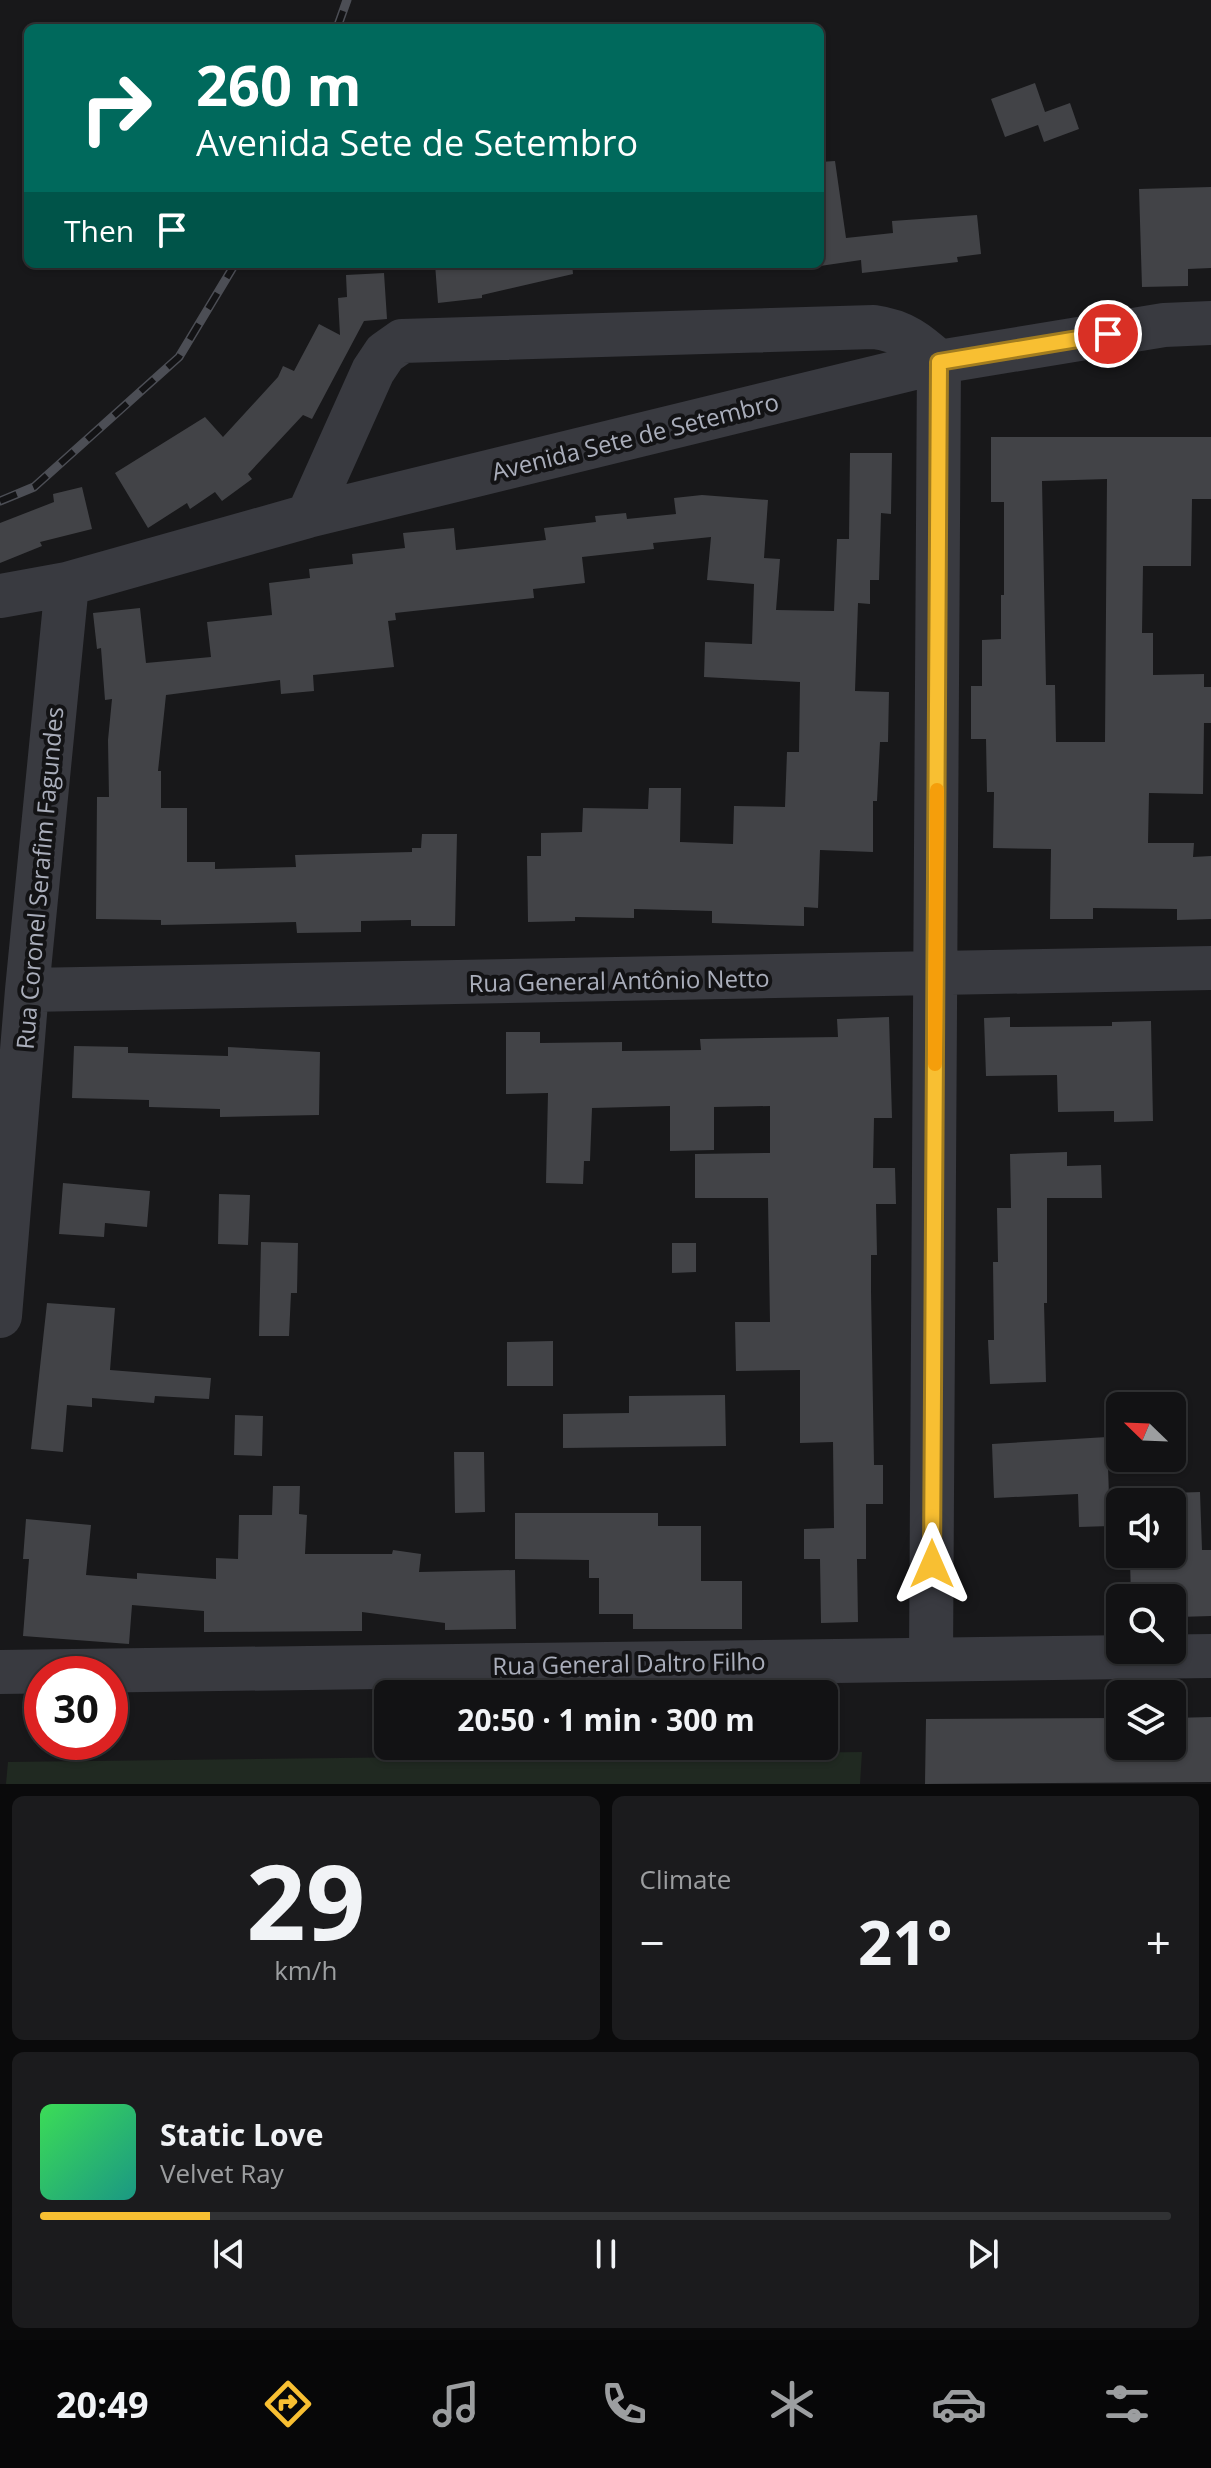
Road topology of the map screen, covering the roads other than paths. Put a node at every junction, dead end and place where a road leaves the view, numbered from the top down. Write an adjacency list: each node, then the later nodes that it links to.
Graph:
1 (1211, 323): 2 (street, Avenida Sete de Setembro)
2 (939, 362): 3 (street, Avenida Sete de Setembro); 3 (street); 7 (street)
3 (308, 516): 4 (street, Avenida Sete de Setembro)
4 (67, 584): 5 (street, Avenida Sete de Setembro); 8 (street, Rua Coronel Serafim Fagundes)
5 (0, 596)
6 (1211, 968): 7 (street, Rua General Antônio Netto)
7 (936, 974): 8 (street, Rua General Antônio Netto); 11 (street)
8 (27, 990): 9 (street, Rua Coronel Serafim Fagundes)
9 (0, 1316)
10 (1211, 1656): 11 (street, Rua General Daltro Filho)
11 (931, 1658): 12 (street, Rua General Daltro Filho)
12 (0, 1672)

